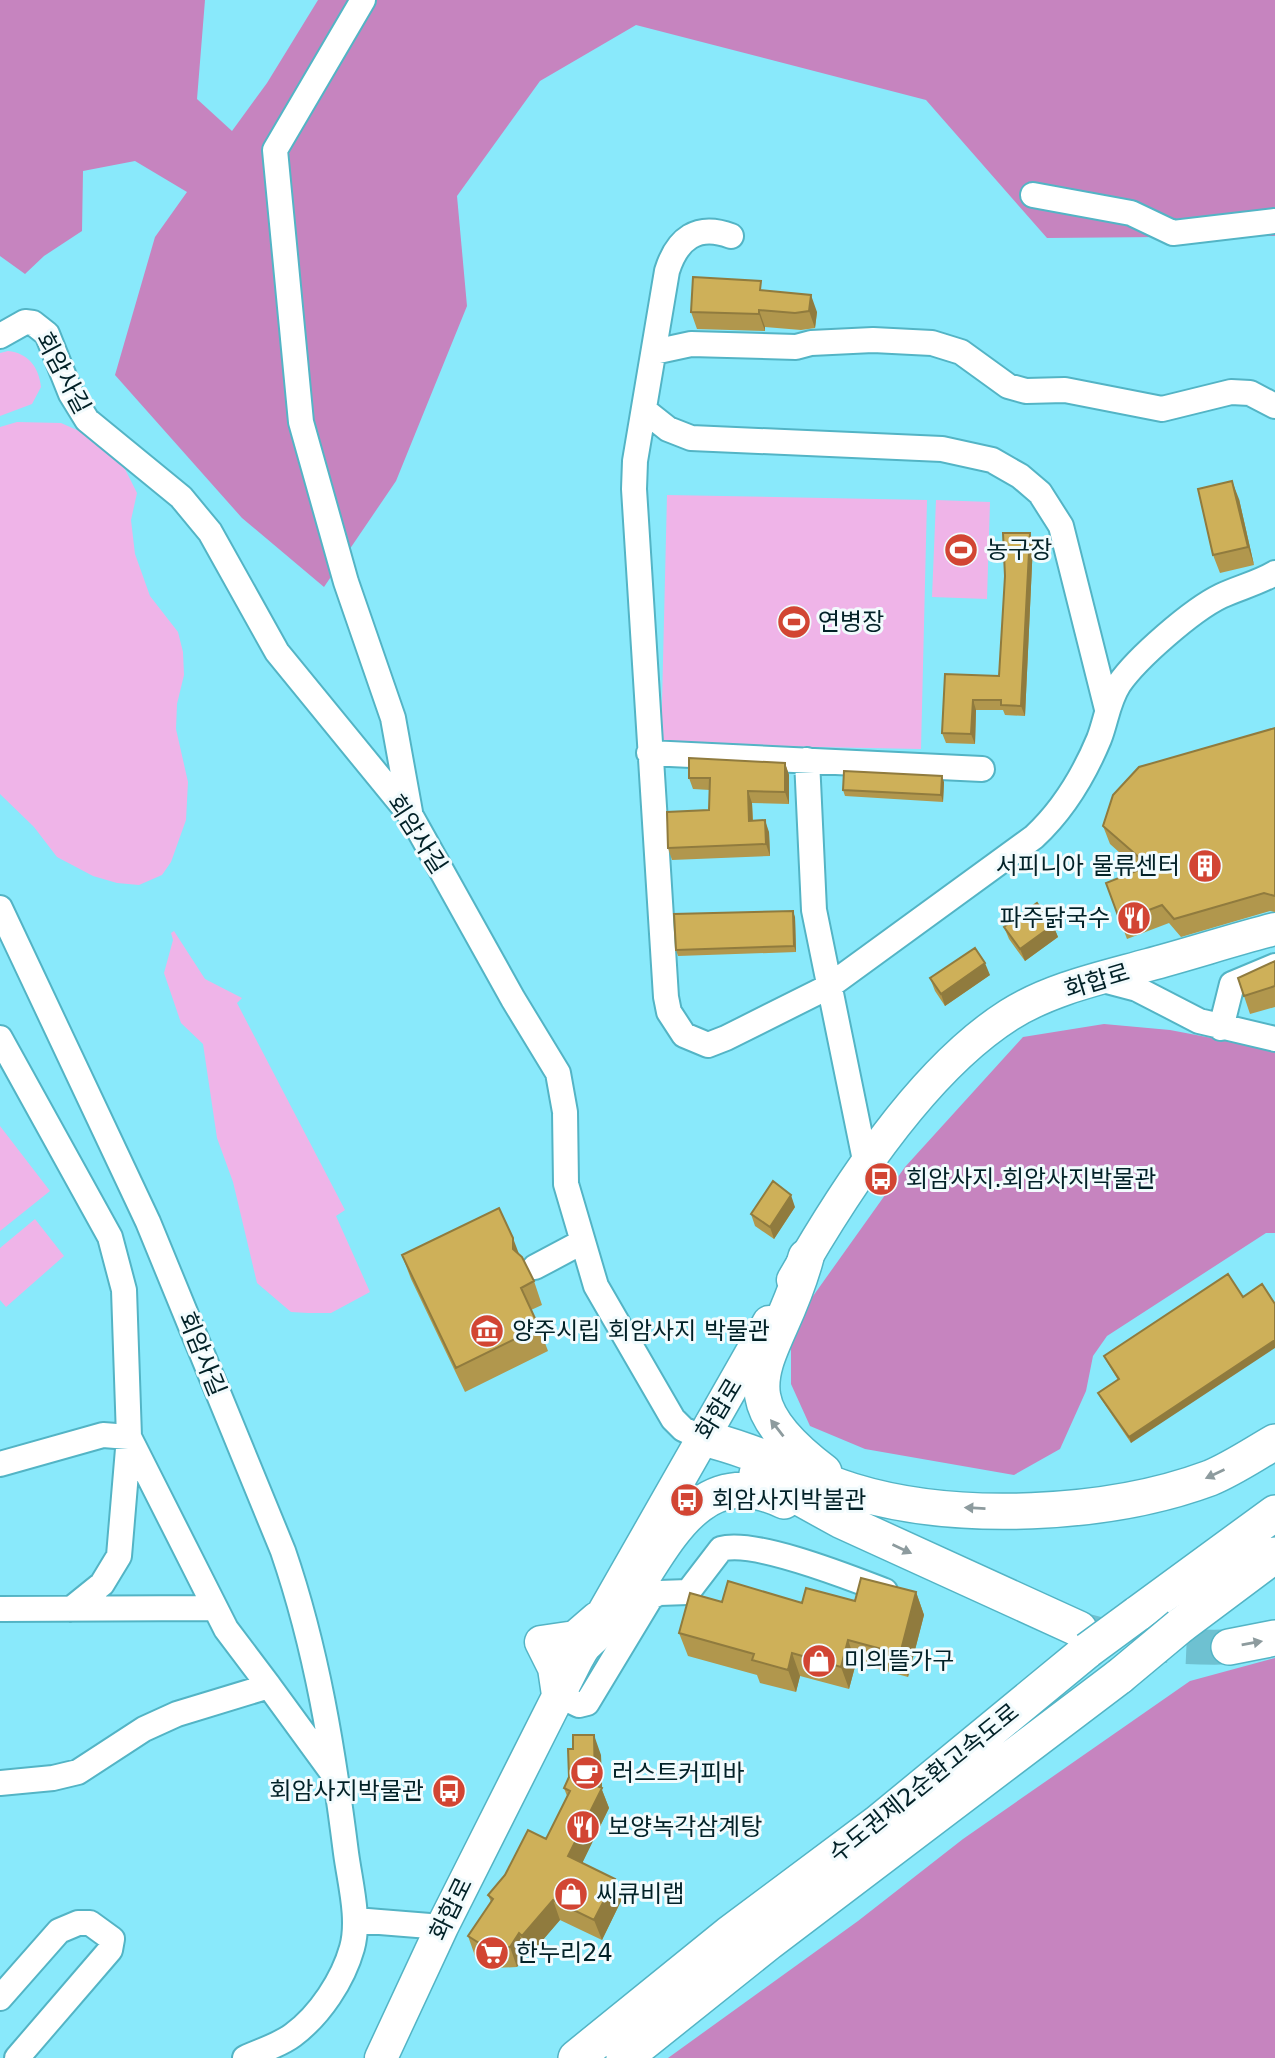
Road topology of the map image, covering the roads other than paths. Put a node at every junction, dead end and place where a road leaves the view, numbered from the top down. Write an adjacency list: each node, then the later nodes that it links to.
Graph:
1 (363, 0): 14 (street)
2 (1033, 195): 3 (street)
3 (1275, 220)
4 (731, 236): 6 (street)
5 (0, 337): 14 (street, 회암사길)
6 (654, 352): 7 (street); 8 (street)
7 (1275, 406)
8 (644, 410): 10 (street); 11 (street)
9 (1275, 573): 10 (street)
10 (1107, 709): 19 (street)
11 (649, 753): 12 (street); 19 (street)
12 (807, 760): 13 (street); 19 (street)
13 (982, 769)
14 (411, 816): 24 (street, 회암사길)
15 (0, 908): 45 (street, 회암사길)
16 (1275, 929): 18 (main road, 화합로)
17 (1275, 966): 20 (street)
18 (1141, 977): 20 (street); 23 (main road, 화합로)
19 (828, 986): 23 (street)
20 (1221, 1028): 22 (street)
21 (0, 1038): 27 (street)
22 (1275, 1039)
23 (866, 1165): 25 (main road, 화합로)
24 (582, 1242): 26 (street); 28 (street, 회암사길)
25 (806, 1257): 28 (main road, 화합로); 31 (highway, one-way to 25)
26 (535, 1267)
27 (129, 1437): 30 (street); 36 (street); 38 (street)
28 (702, 1438): 31 (highway); 37 (main road, 화합로)
29 (1275, 1442): 31 (highway, one-way to 31)
30 (0, 1464)
31 (847, 1506): 40 (highway, one-way to 40); 41 (highway)
32 (1275, 1513): 40 (highway, 수도권제2순환고속도로, bridge)
33 (1275, 1555): 54 (highway, 수도권제2순환고속도로, bridge)
34 (885, 1591): 44 (street)
35 (0, 1609): 36 (street)
36 (71, 1609): 38 (street)
37 (603, 1612): 41 (main road, 화합로); 44 (main road)
38 (220, 1618): 43 (street)
39 (1275, 1638): 42 (highway, one-way to 39)
40 (1084, 1639): 53 (highway, 수도권제2순환고속도로)
41 (584, 1645): 44 (main road, 화합로)
42 (1229, 1647)
43 (269, 1686): 45 (street); 46 (street)
44 (558, 1695): 48 (main road, 화합로)
45 (337, 1778): 47 (street, 회암사길)
46 (0, 1783)
47 (362, 1920): 48 (street); 51 (street, 회암사길)
48 (442, 1927): 52 (main road, 화합로)
49 (0, 1998): 50 (street)
50 (17, 2058)
51 (245, 2058)
52 (381, 2058)
53 (576, 2058)
54 (624, 2058)

